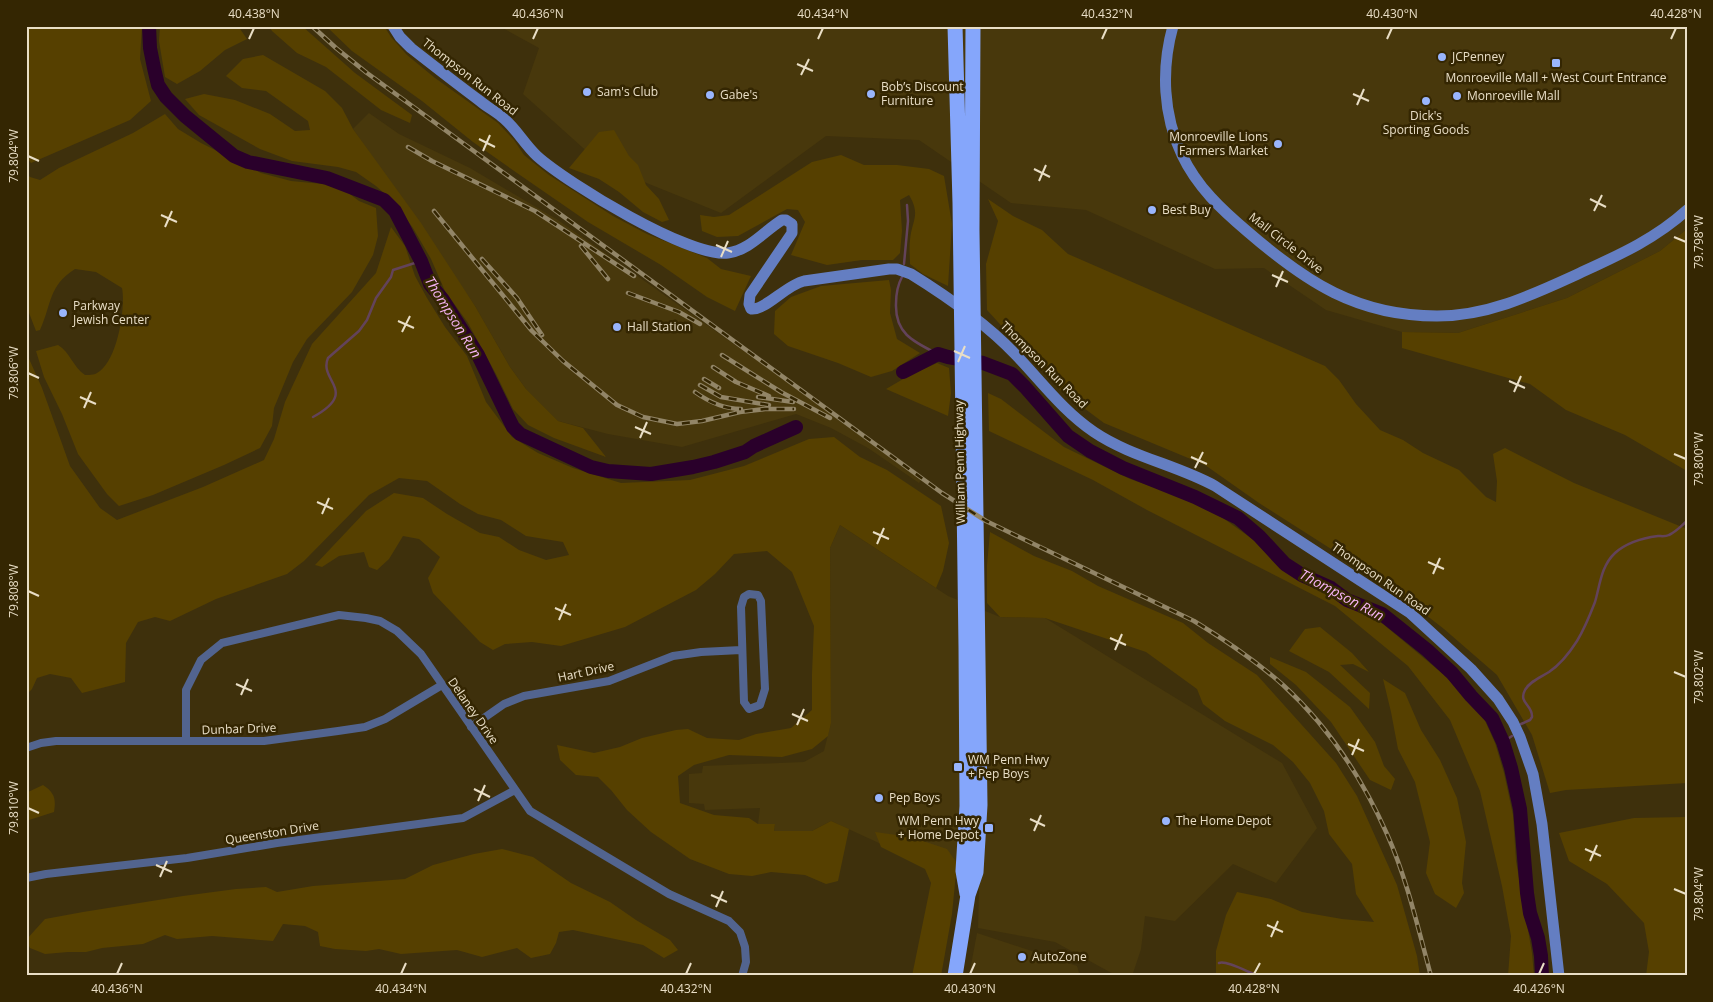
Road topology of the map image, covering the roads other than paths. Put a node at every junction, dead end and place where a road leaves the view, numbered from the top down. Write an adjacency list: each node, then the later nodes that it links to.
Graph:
1 (393, 26): 16 (street, Thompson Run Road)
2 (955, 26): 5 (highway, William Penn Highway)
3 (973, 26): 5 (highway, William Penn Highway)
4 (1173, 26): 6 (street, Mall Circle Drive)
5 (966, 203): 15 (highway, William Penn Highway)
6 (1687, 210)
7 (742, 650): 7 (street); 9 (street, Hart Drive)
8 (442, 686): 9 (street, Delaney Drive); 10 (street, Dunbar Drive); 10 (street, Delaney Drive)
9 (470, 727): 12 (street, Delaney Drive)
10 (186, 741): 11 (street, Dunbar Drive)
11 (26, 748)
12 (515, 790): 13 (street, Queenston Drive); 14 (street, Delaney Drive)
13 (26, 878)
14 (742, 976)
15 (955, 976)
16 (1559, 976)

